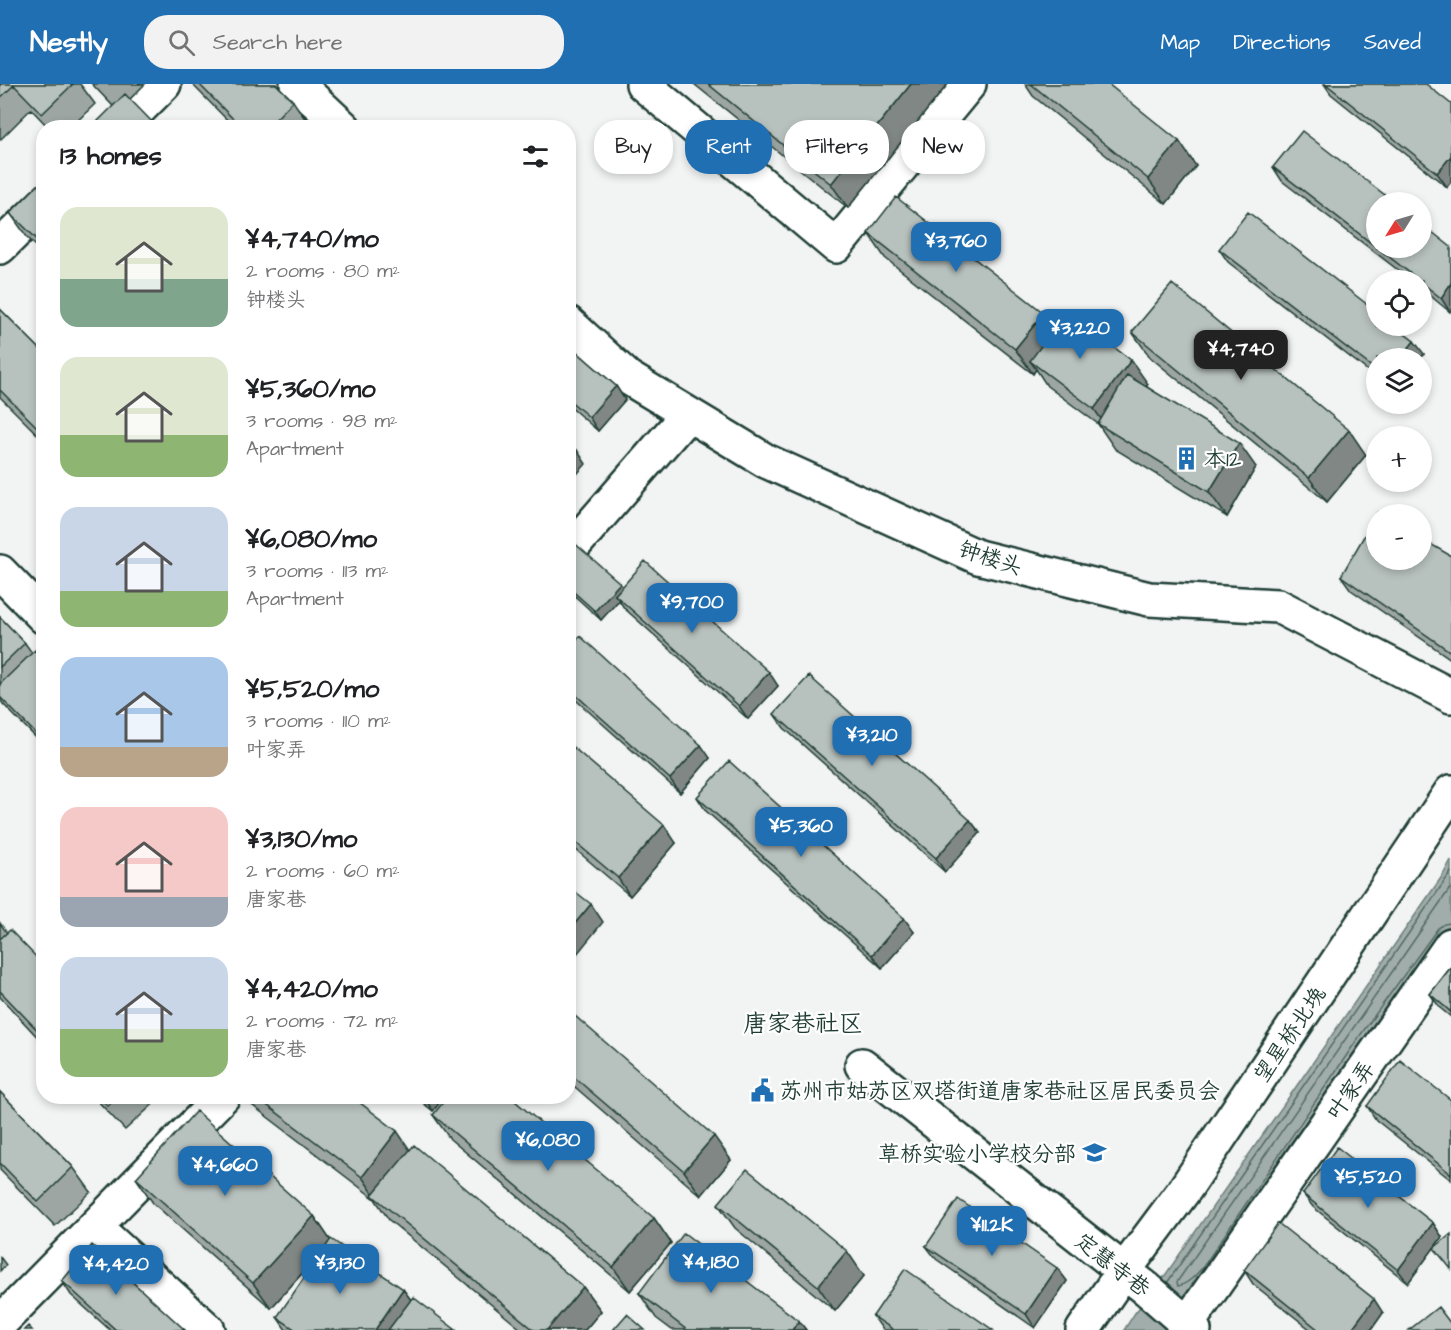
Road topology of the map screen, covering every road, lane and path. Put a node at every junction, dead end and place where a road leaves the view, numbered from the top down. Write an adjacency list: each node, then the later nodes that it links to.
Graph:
1 (164, 84): 5 (street)
2 (297, 84): 6 (street)
3 (643, 84): 4 (street)
4 (969, 84)
5 (128, 120)
6 (335, 120)
7 (36, 212): 8 (street)
8 (0, 247)
9 (576, 330): 10 (street, 钟楼头)
10 (688, 414): 11 (street); 14 (street, 钟楼头)
11 (576, 543)
12 (0, 572): 13 (street)
13 (36, 609)
14 (1451, 696)
15 (1451, 792): 20 (street, 望星桥北堍)
16 (1451, 945): 22 (street, 叶家弄)
17 (862, 1065): 20 (street, 定慧寺巷)
18 (215, 1104): 19 (street)
19 (94, 1227): 21 (street); 23 (street)
20 (1135, 1281): 22 (street, 定慧寺巷); 24 (street, 望星桥北堍)
21 (0, 1323)
22 (1185, 1325)
23 (208, 1330)
24 (1083, 1330)

